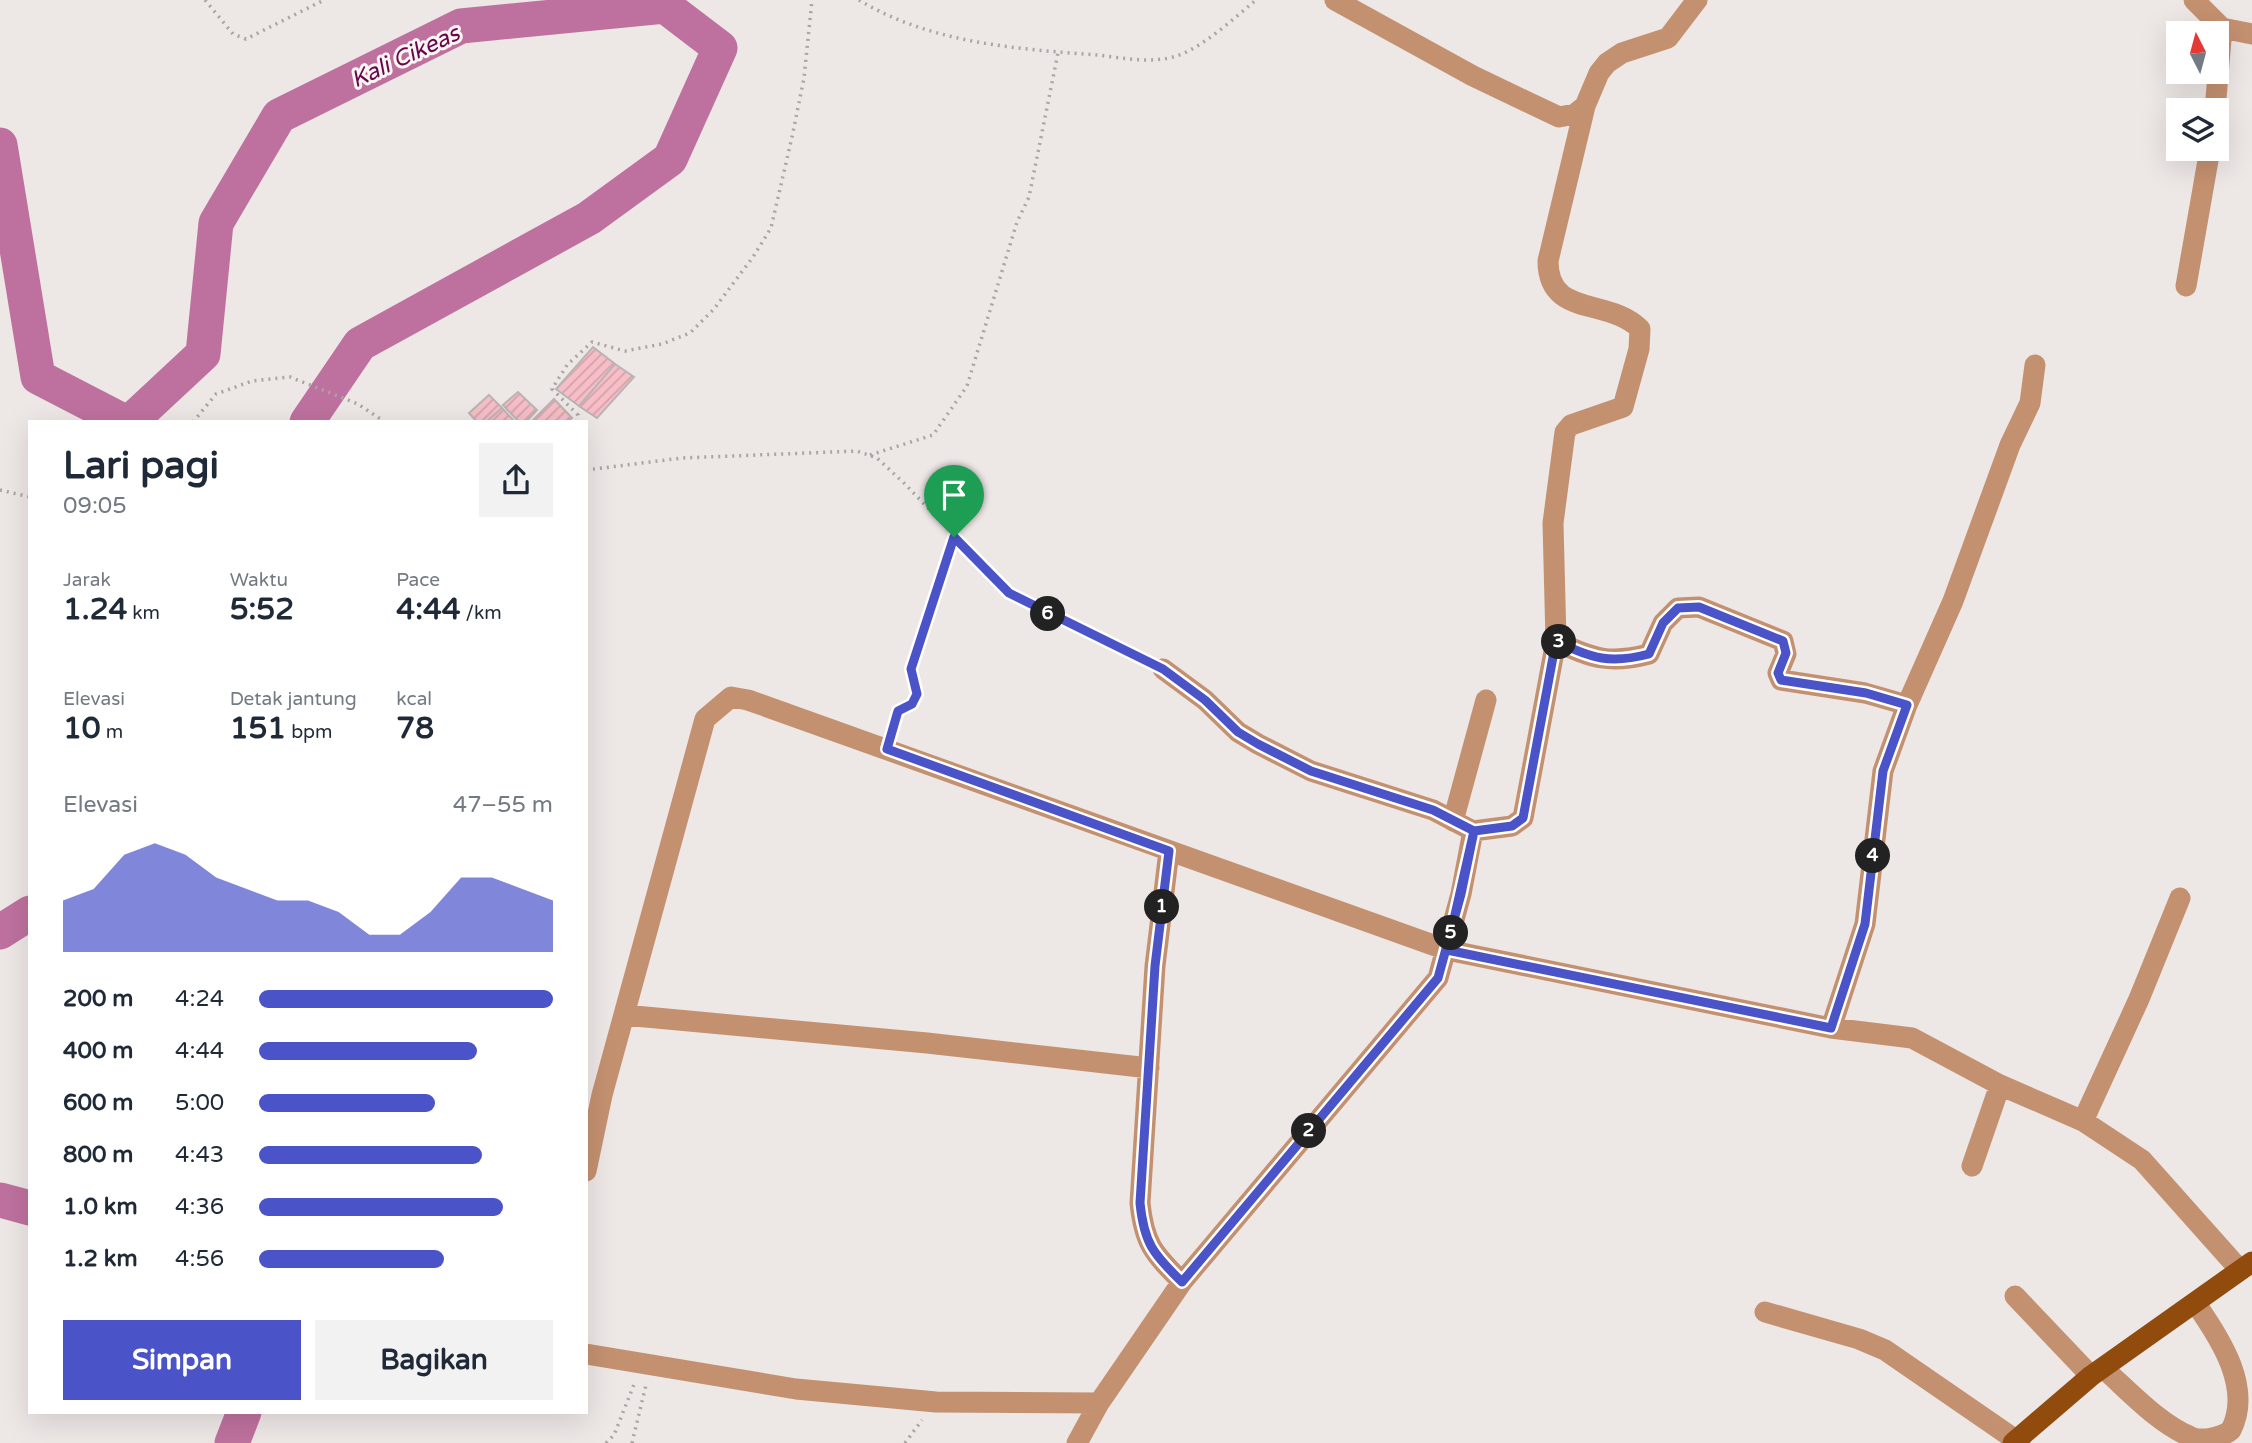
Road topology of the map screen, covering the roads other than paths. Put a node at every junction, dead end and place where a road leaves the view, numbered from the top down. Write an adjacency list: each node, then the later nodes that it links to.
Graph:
1 (1335, 0): 7 (street)
2 (1697, 0): 7 (street)
3 (2194, 0): 4 (street)
4 (2215, 21)
5 (2230, 30): 6 (street)
6 (2252, 34)
7 (1585, 106): 11 (street)
8 (2208, 161): 9 (street)
9 (2186, 286)
10 (2035, 365): 14 (street)
11 (1556, 641): 14 (street); 16 (street)
12 (1163, 669): 15 (street)
13 (1486, 700): 15 (street)
14 (1907, 705): 21 (street)
15 (1454, 821): 16 (street)
16 (1474, 831): 19 (street)
17 (1169, 851): 19 (street); 20 (street); 22 (street)
18 (2180, 898): 25 (street)
19 (1447, 950): 21 (street); 29 (street)
20 (624, 1015): 22 (street); 24 (street)
21 (1831, 1028): 23 (street)
22 (1149, 1068): 29 (street)
23 (2000, 1085): 25 (street); 27 (street)
24 (594, 1093): 26 (street)
25 (2083, 1121): 28 (street)
26 (588, 1152)
27 (1972, 1166)
28 (2246, 1266): 31 (main road)
29 (1182, 1282): 35 (street)
30 (2015, 1296): 34 (street)
31 (2196, 1304): 34 (main road); 34 (street)
32 (1765, 1312): 36 (street)
33 (588, 1354): 35 (street)
34 (2097, 1372): 36 (main road)
35 (1099, 1403): 37 (street)
36 (2016, 1442)
37 (1077, 1443)

